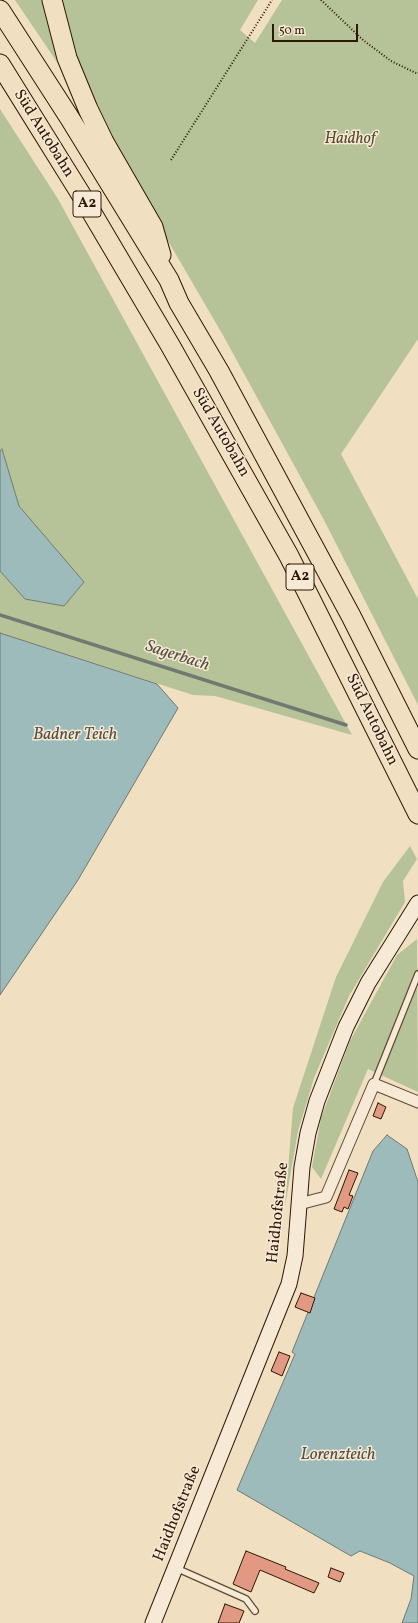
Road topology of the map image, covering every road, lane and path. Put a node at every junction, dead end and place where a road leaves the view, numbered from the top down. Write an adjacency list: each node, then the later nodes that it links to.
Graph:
1 (52, 0): 8 (highway)
2 (272, 0): 7 (path)
3 (321, 0): 6 (path)
4 (0, 10): 8 (highway, Süd Autobahn / A2)
5 (0, 64): 10 (highway, Süd Autobahn / A2)
6 (418, 74)
7 (171, 160)
8 (169, 280): 9 (highway, Süd Autobahn / A2)
9 (418, 749)
10 (418, 814)
11 (417, 905): 15 (street, Haidhofstraße)
12 (418, 974): 13 (lane)
13 (374, 1084): 14 (street); 15 (street)
14 (418, 1102)
15 (299, 1204): 16 (street, Haidhofstraße)
16 (176, 1568): 17 (lane); 18 (street, Haidhofstraße)
17 (255, 1611)
18 (153, 1623)

